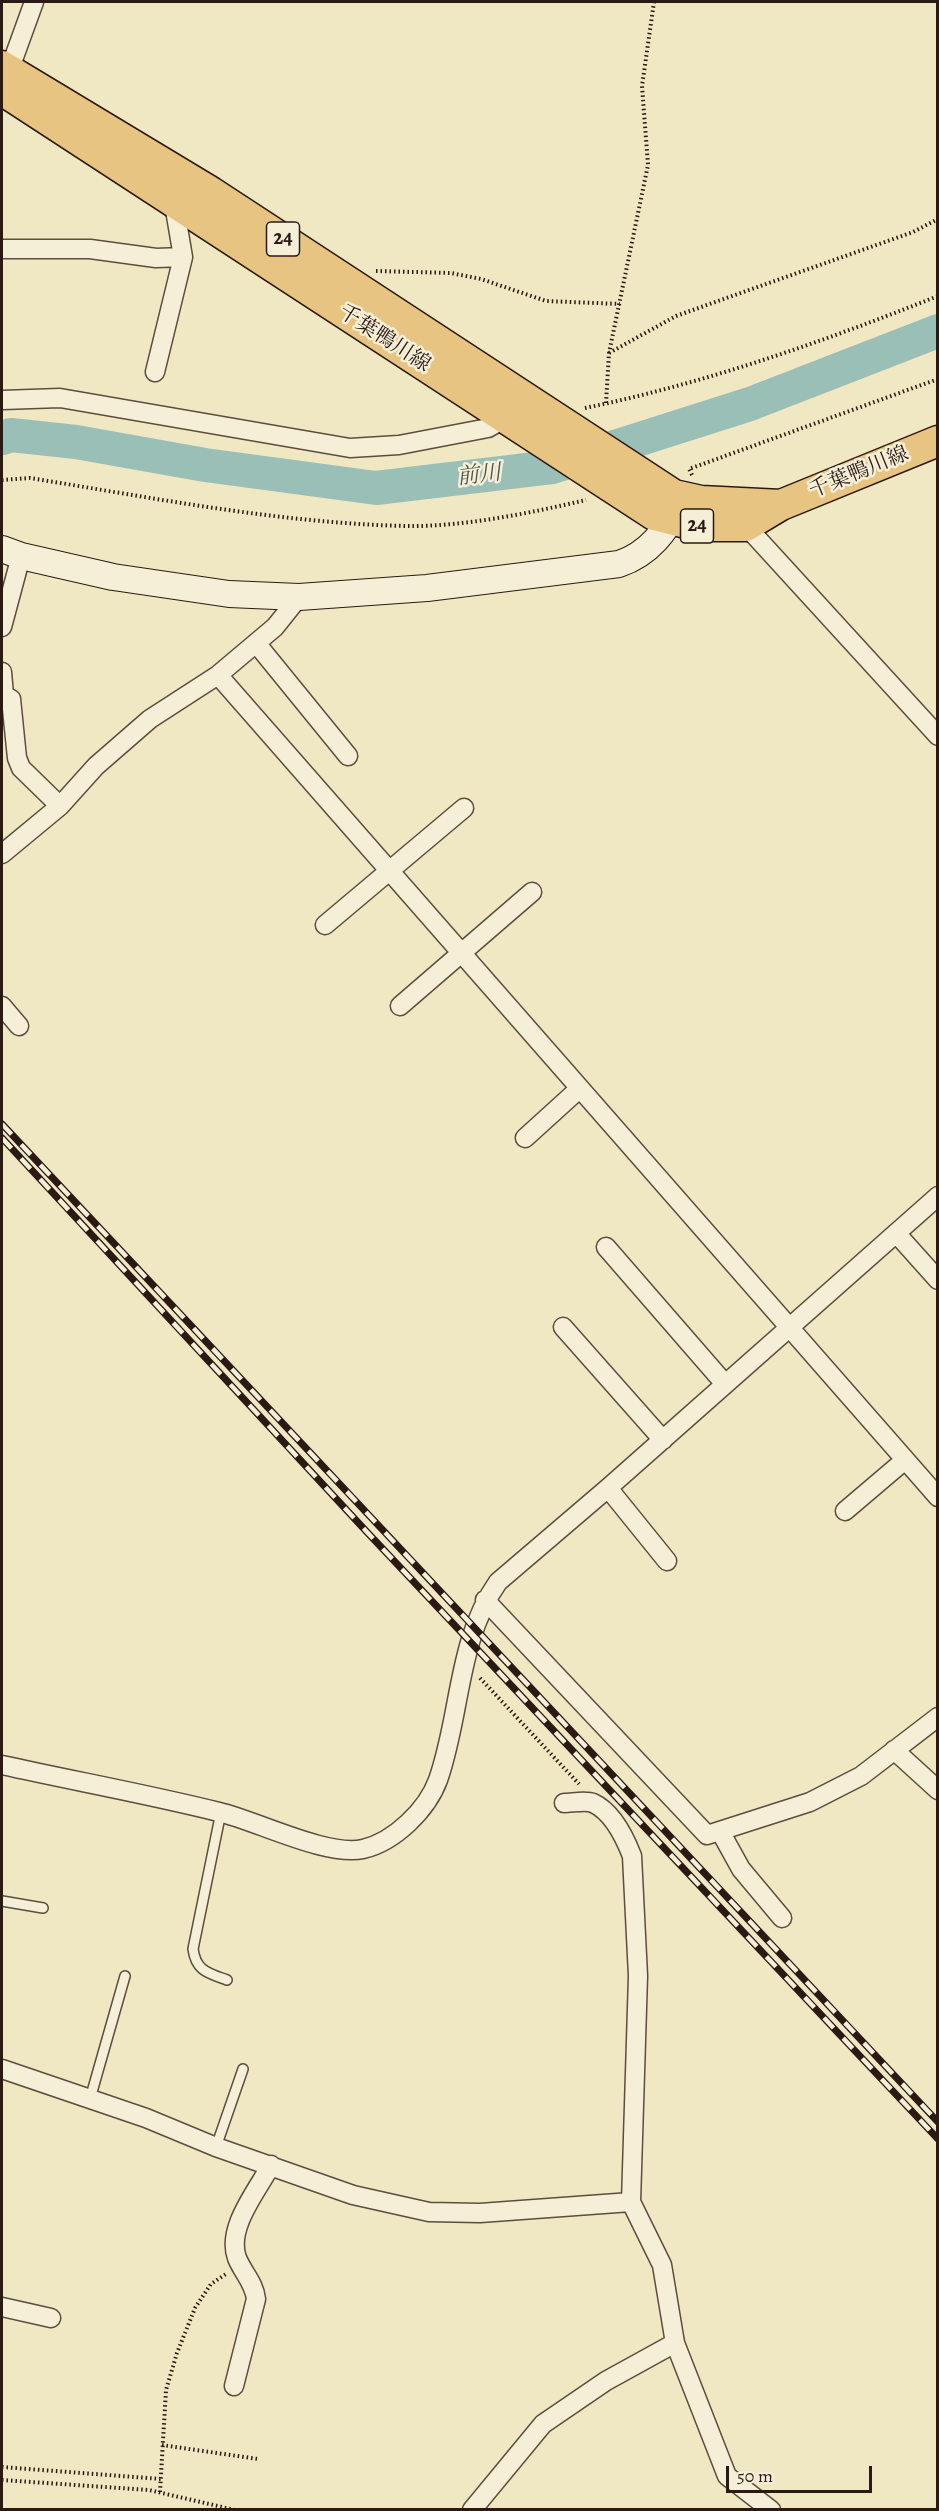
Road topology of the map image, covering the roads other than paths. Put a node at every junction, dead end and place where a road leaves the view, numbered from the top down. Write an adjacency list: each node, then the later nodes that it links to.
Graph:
1 (34, 2): 2 (street)
2 (3, 83): 3 (main road, 千葉鴨川線 / 24); 10 (main road, 千葉鴨川線 / 24)
3 (174, 204): 5 (street); 8 (main road, 千葉鴨川線 / 24)
4 (2, 249): 5 (street)
5 (183, 257): 6 (street)
6 (155, 372)
7 (2, 400): 8 (street)
8 (509, 421): 10 (main road, 千葉鴨川線 / 24)
9 (938, 441): 11 (main road, 千葉鴨川線 / 24)
10 (683, 500): 11 (main road, 千葉鴨川線 / 24); 12 (main road, 千葉鴨川線 / 24); 14 (street)
11 (781, 505): 12 (main road, 千葉鴨川線 / 24)
12 (747, 525): 19 (street)
13 (11, 553): 14 (street); 15 (street)
14 (298, 597): 16 (street)
15 (2, 627)
16 (256, 643): 18 (street); 20 (street)
17 (2, 672): 21 (street)
18 (218, 675): 21 (street); 24 (street)
19 (936, 731)
20 (348, 756)
21 (60, 806): 23 (street)
22 (464, 808): 24 (street)
23 (2, 854)
24 (390, 872): 26 (street); 27 (street)
25 (532, 892): 27 (street)
26 (324, 925)
27 (462, 955): 29 (street); 31 (street)
28 (2, 1006): 30 (street)
29 (400, 1006)
30 (19, 1026)
31 (579, 1089): 32 (street); 38 (street)
32 (525, 1138)
33 (938, 1196): 34 (street)
34 (896, 1233): 36 (street); 38 (street)
35 (606, 1247): 39 (street)
36 (938, 1280)
37 (563, 1327): 40 (street)
38 (788, 1329): 39 (street); 41 (street)
39 (725, 1384): 40 (street)
40 (663, 1440): 42 (street)
41 (905, 1460): 43 (street); 44 (street)
42 (608, 1488): 45 (street); 46 (street)
43 (938, 1497)
44 (844, 1511)
45 (667, 1561)
46 (485, 1600): 52 (street); 53 (street)
47 (938, 1717): 48 (street)
48 (894, 1750): 50 (street); 53 (street)
49 (2, 1765): 52 (street)
50 (938, 1790)
51 (564, 1803): 64 (street)
52 (221, 1812): 58 (lane)
53 (720, 1831): 56 (street)
54 (2, 1901): 55 (lane)
55 (43, 1908)
56 (782, 1918)
57 (124, 1976): 61 (lane)
58 (227, 1980)
59 (2, 2069): 61 (street)
60 (243, 2069): 62 (lane)
61 (90, 2099): 62 (street)
62 (216, 2147): 63 (street)
63 (271, 2165): 64 (street); 68 (street)
64 (631, 2202): 67 (street)
65 (2, 2307): 66 (street)
66 (51, 2318)
67 (675, 2343): 69 (street); 70 (street)
68 (234, 2386)
69 (472, 2510)
70 (771, 2510)

